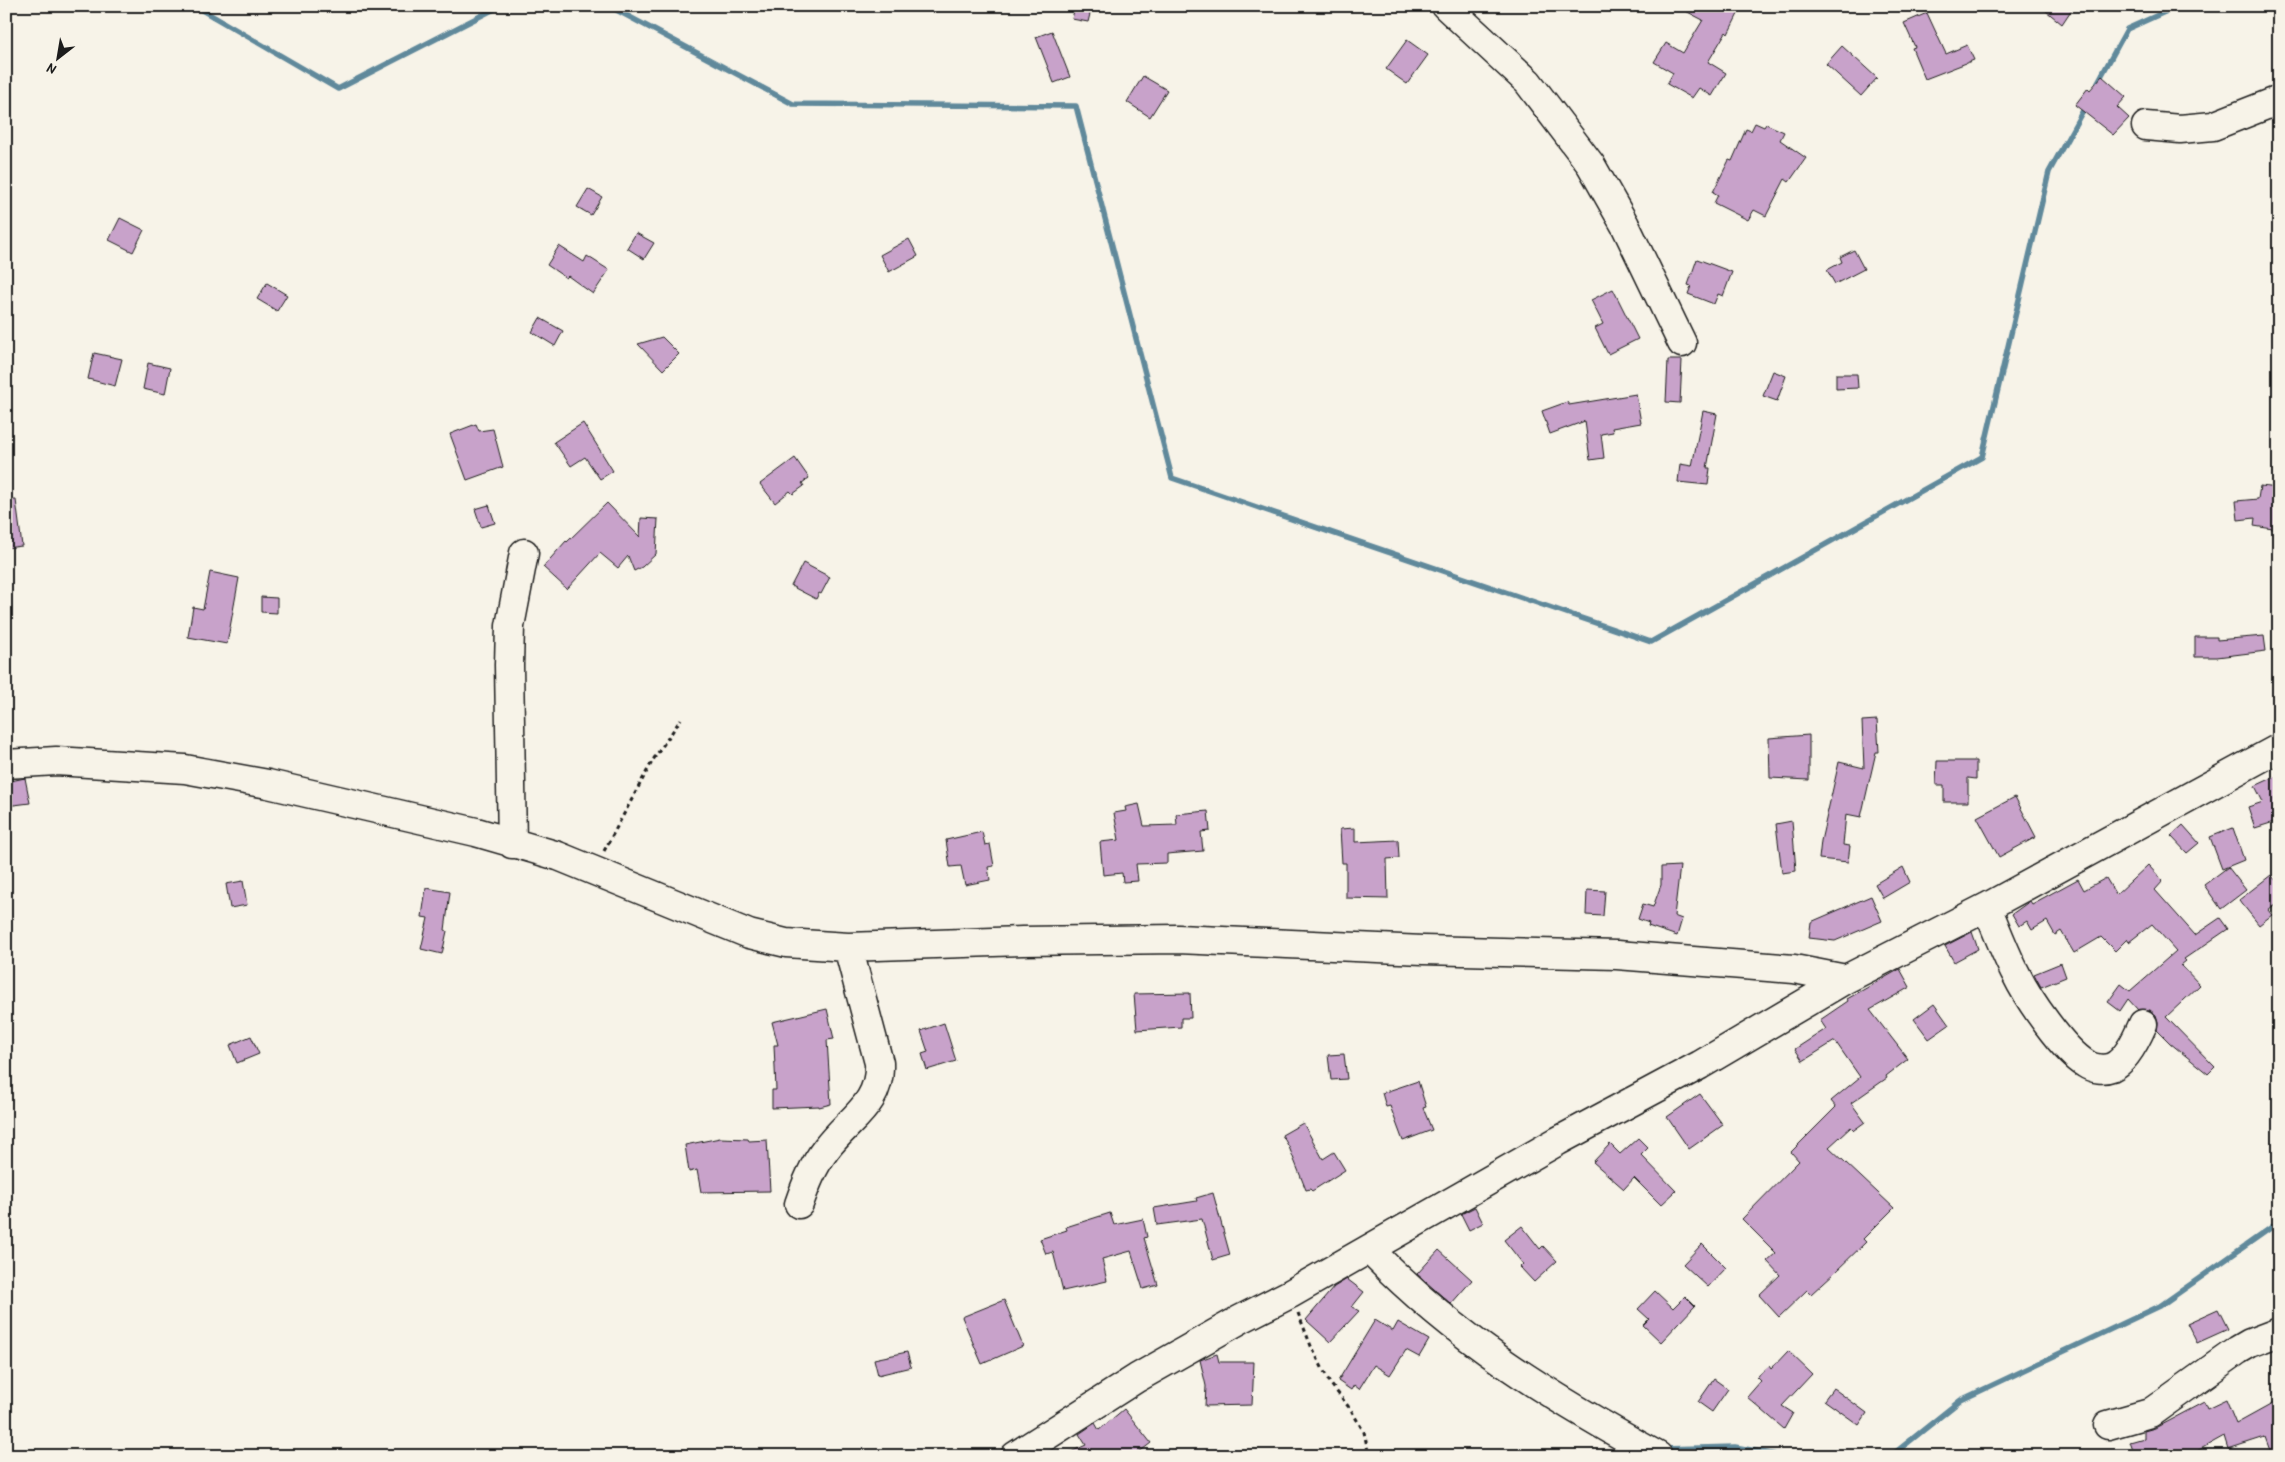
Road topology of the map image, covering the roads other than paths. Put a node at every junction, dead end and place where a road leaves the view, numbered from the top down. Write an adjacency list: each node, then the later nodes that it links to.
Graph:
1 (1446, 6): 4 (street)
2 (2279, 100): 3 (street)
3 (2146, 126)
4 (1682, 343)
5 (524, 554): 8 (street)
6 (2279, 748): 9 (street)
7 (6, 764): 8 (street)
8 (512, 844): 10 (street)
9 (1987, 907): 11 (street); 12 (street)
10 (848, 947): 11 (street); 13 (street)
11 (1846, 978): 14 (street)
12 (2143, 1024)
13 (799, 1204)
14 (1369, 1249): 17 (street); 18 (street)
15 (2279, 1332): 16 (street)
16 (2108, 1426)
17 (1015, 1456)
18 (1658, 1456)

